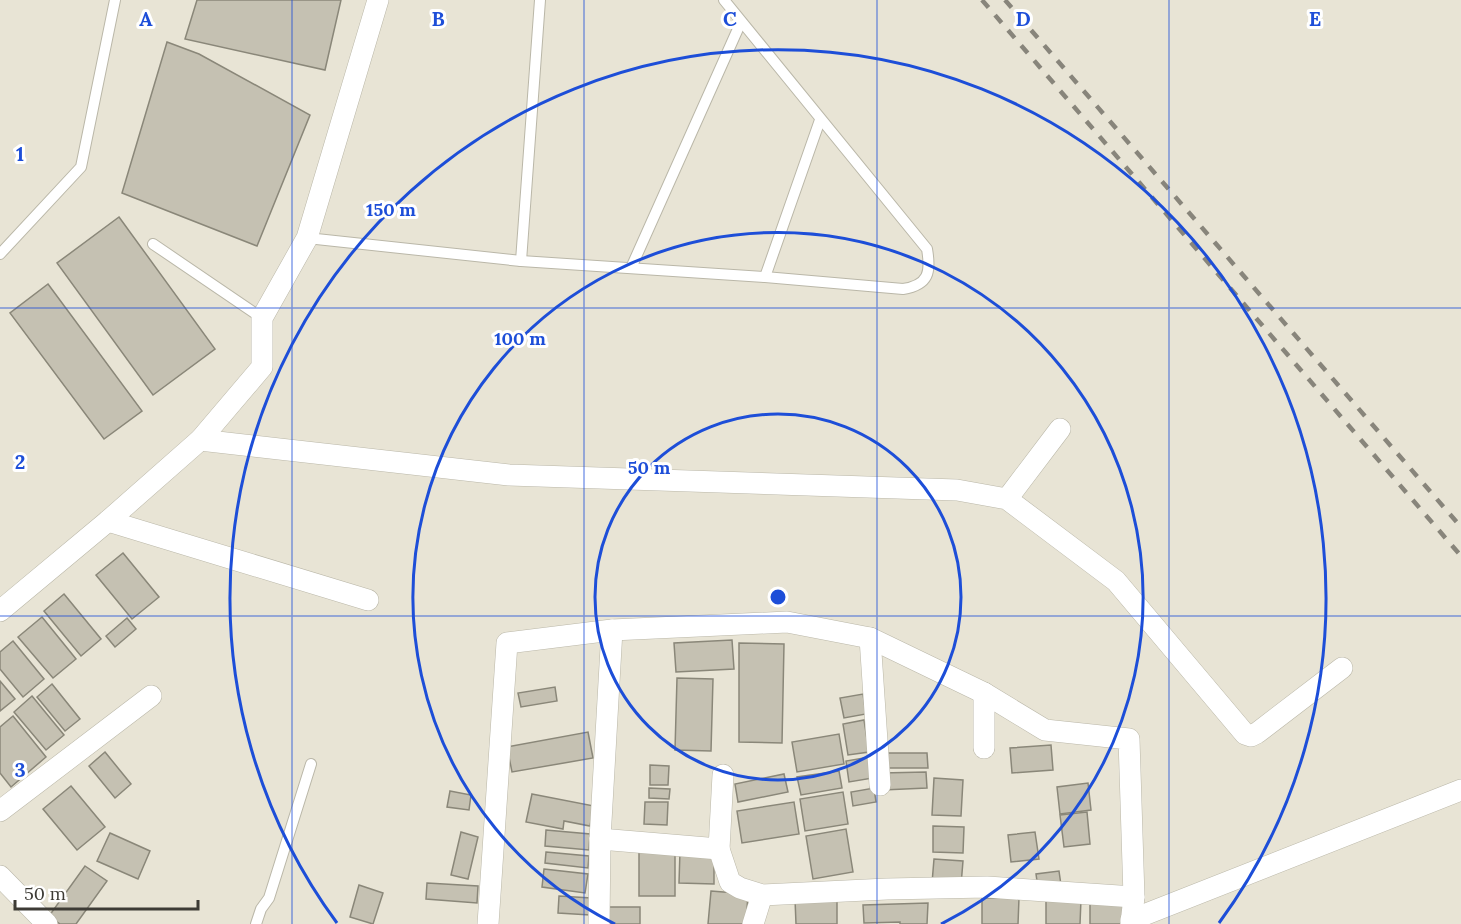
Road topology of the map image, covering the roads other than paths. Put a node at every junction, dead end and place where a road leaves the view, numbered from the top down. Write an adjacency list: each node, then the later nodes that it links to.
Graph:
1 (115, 0): 9 (lane)
2 (378, 0): 7 (street)
3 (540, 0): 10 (lane)
4 (724, 0): 5 (lane)
5 (741, 22): 6 (lane); 11 (lane)
6 (820, 120): 12 (lane); 12 (lane)
7 (308, 238): 10 (lane); 13 (street)
8 (153, 244): 13 (lane)
9 (0, 254)
10 (521, 261): 11 (lane)
11 (631, 268): 12 (lane)
12 (765, 277)
13 (262, 318): 15 (street)
14 (1060, 429): 16 (street)
15 (200, 440): 16 (street); 17 (street)
16 (1007, 499): 22 (street)
17 (108, 521): 18 (street); 19 (street)
18 (368, 600)
19 (0, 611)
20 (612, 630): 21 (street); 31 (street); 39 (street)
21 (870, 638): 23 (street); 28 (street)
22 (1342, 668)
23 (984, 693): 25 (street); 35 (street)
24 (151, 696): 30 (street)
25 (984, 748)
26 (310, 764): 38 (lane)
27 (723, 775): 32 (street)
28 (880, 785)
29 (1461, 790): 36 (street)
30 (0, 811)
31 (600, 839): 32 (street); 40 (street)
32 (719, 849): 34 (street)
33 (0, 876): 37 (street)
34 (762, 895): 35 (street); 41 (street)
35 (1134, 897): 36 (street)
36 (1131, 922)
37 (47, 924)
38 (255, 924)
39 (488, 924)
40 (599, 924)
41 (753, 924)

